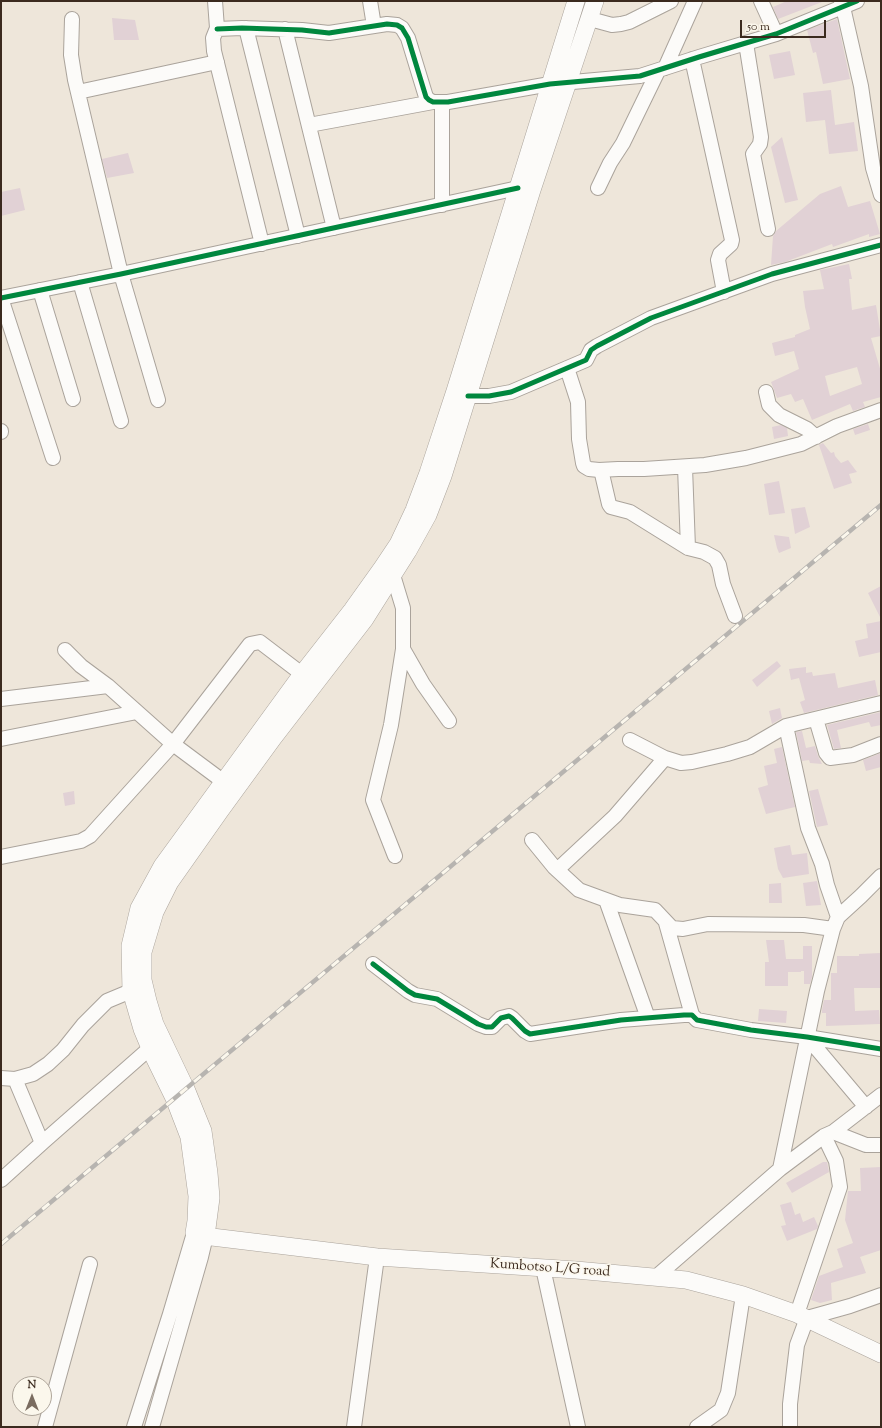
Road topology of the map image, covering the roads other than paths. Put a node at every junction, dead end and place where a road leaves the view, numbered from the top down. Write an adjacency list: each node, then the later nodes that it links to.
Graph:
1 (215, 1): 14 (street)
2 (370, 1): 12 (street)
3 (576, 1): 22 (main road)
4 (595, 1): 11 (main road)
5 (670, 1): 11 (street)
6 (695, 1): 20 (street)
7 (760, 1): 16 (street)
8 (857, 1): 9 (street)
9 (842, 4): 16 (street); 26 (street)
10 (72, 19): 23 (street)
11 (590, 19): 21 (main road)
12 (374, 26): 15 (street); 24 (street)
13 (246, 28): 14 (street); 15 (street); 33 (street)
14 (217, 29): 19 (street)
15 (285, 29): 25 (street)
16 (776, 34): 17 (street)
17 (746, 43): 18 (street); 32 (street)
18 (692, 59): 20 (street); 39 (street)
19 (217, 62): 23 (street); 34 (street)
20 (662, 69): 21 (street); 28 (street)
21 (569, 83): 22 (street); 43 (main road)
22 (550, 84): 24 (street); 27 (main road)
23 (78, 92): 36 (street)
24 (437, 102): 25 (street); 30 (street)
25 (309, 125): 31 (street)
26 (877, 166): 29 (street)
27 (518, 188): 30 (street); 57 (main road)
28 (598, 188)
29 (881, 195)
30 (442, 205): 31 (street)
31 (334, 228): 33 (street)
32 (768, 229)
33 (298, 236): 34 (street)
34 (262, 244): 36 (street)
35 (881, 245): 39 (street)
36 (121, 274): 37 (street); 45 (street)
37 (80, 282): 38 (street); 47 (street)
38 (40, 290): 40 (street); 44 (street)
39 (724, 292): 41 (street)
40 (1, 298): 49 (street)
41 (567, 368): 43 (street); 51 (street)
42 (766, 392): 48 (street)
43 (468, 396): 53 (main road)
44 (73, 399)
45 (158, 400)
46 (881, 410): 48 (street)
47 (121, 421)
48 (816, 438): 50 (street)
49 (53, 458)
50 (685, 467): 51 (street); 52 (street)
51 (599, 470): 52 (street)
52 (688, 548): 54 (street)
53 (393, 575): 55 (street); 84 (main road)
54 (736, 616)
55 (403, 649): 63 (street); 72 (street)
56 (65, 650): 58 (street)
57 (302, 674): 67 (street); 70 (main road)
58 (108, 686): 59 (street); 61 (street)
59 (1, 699)
60 (881, 703): 62 (street)
61 (137, 712): 65 (street); 67 (street)
62 (816, 719): 64 (street); 68 (street)
63 (449, 721)
64 (786, 726): 69 (street); 78 (street)
65 (1, 739)
66 (630, 740): 69 (street)
67 (173, 744): 70 (street); 73 (street)
68 (881, 744)
69 (665, 758): 74 (street)
70 (224, 782): 80 (main road)
71 (532, 840): 74 (street)
72 (395, 856)
73 (1, 857)
74 (557, 870): 76 (street)
75 (881, 876): 78 (street)
76 (606, 900): 77 (street); 82 (street)
77 (666, 923): 78 (street); 81 (street)
78 (836, 923): 83 (street)
79 (373, 964): 82 (street)
80 (131, 991): 84 (main road); 86 (street)
81 (692, 1016): 82 (street); 83 (street)
82 (648, 1018)
83 (807, 1037): 85 (street); 88 (street); 92 (street)
84 (156, 1044): 90 (street); 94 (main road)
85 (881, 1049)
86 (8, 1078): 90 (street)
87 (881, 1095): 88 (street)
88 (866, 1107): 89 (street)
89 (829, 1134): 91 (street); 92 (street); 101 (street)
90 (42, 1143): 93 (street)
91 (881, 1144)
92 (780, 1169): 98 (street)
93 (1, 1180)
94 (200, 1234): 95 (main road, Kumbotso L/G road); 104 (street); 105 (street)
95 (377, 1257): 97 (main road, Kumbotso L/G road); 106 (street)
96 (90, 1264): 103 (street)
97 (543, 1268): 98 (main road, Kumbotso L/G road); 107 (street)
98 (657, 1276): 99 (main road, Kumbotso L/G road)
99 (743, 1295): 101 (main road, Kumbotso L/G road); 108 (street)
100 (881, 1295): 101 (street)
101 (802, 1316): 102 (main road, Kumbotso L/G road); 109 (street)
102 (881, 1354)
103 (45, 1427)
104 (134, 1427)
105 (152, 1427)
106 (354, 1427)
107 (578, 1427)
108 (698, 1427)
109 (790, 1427)

